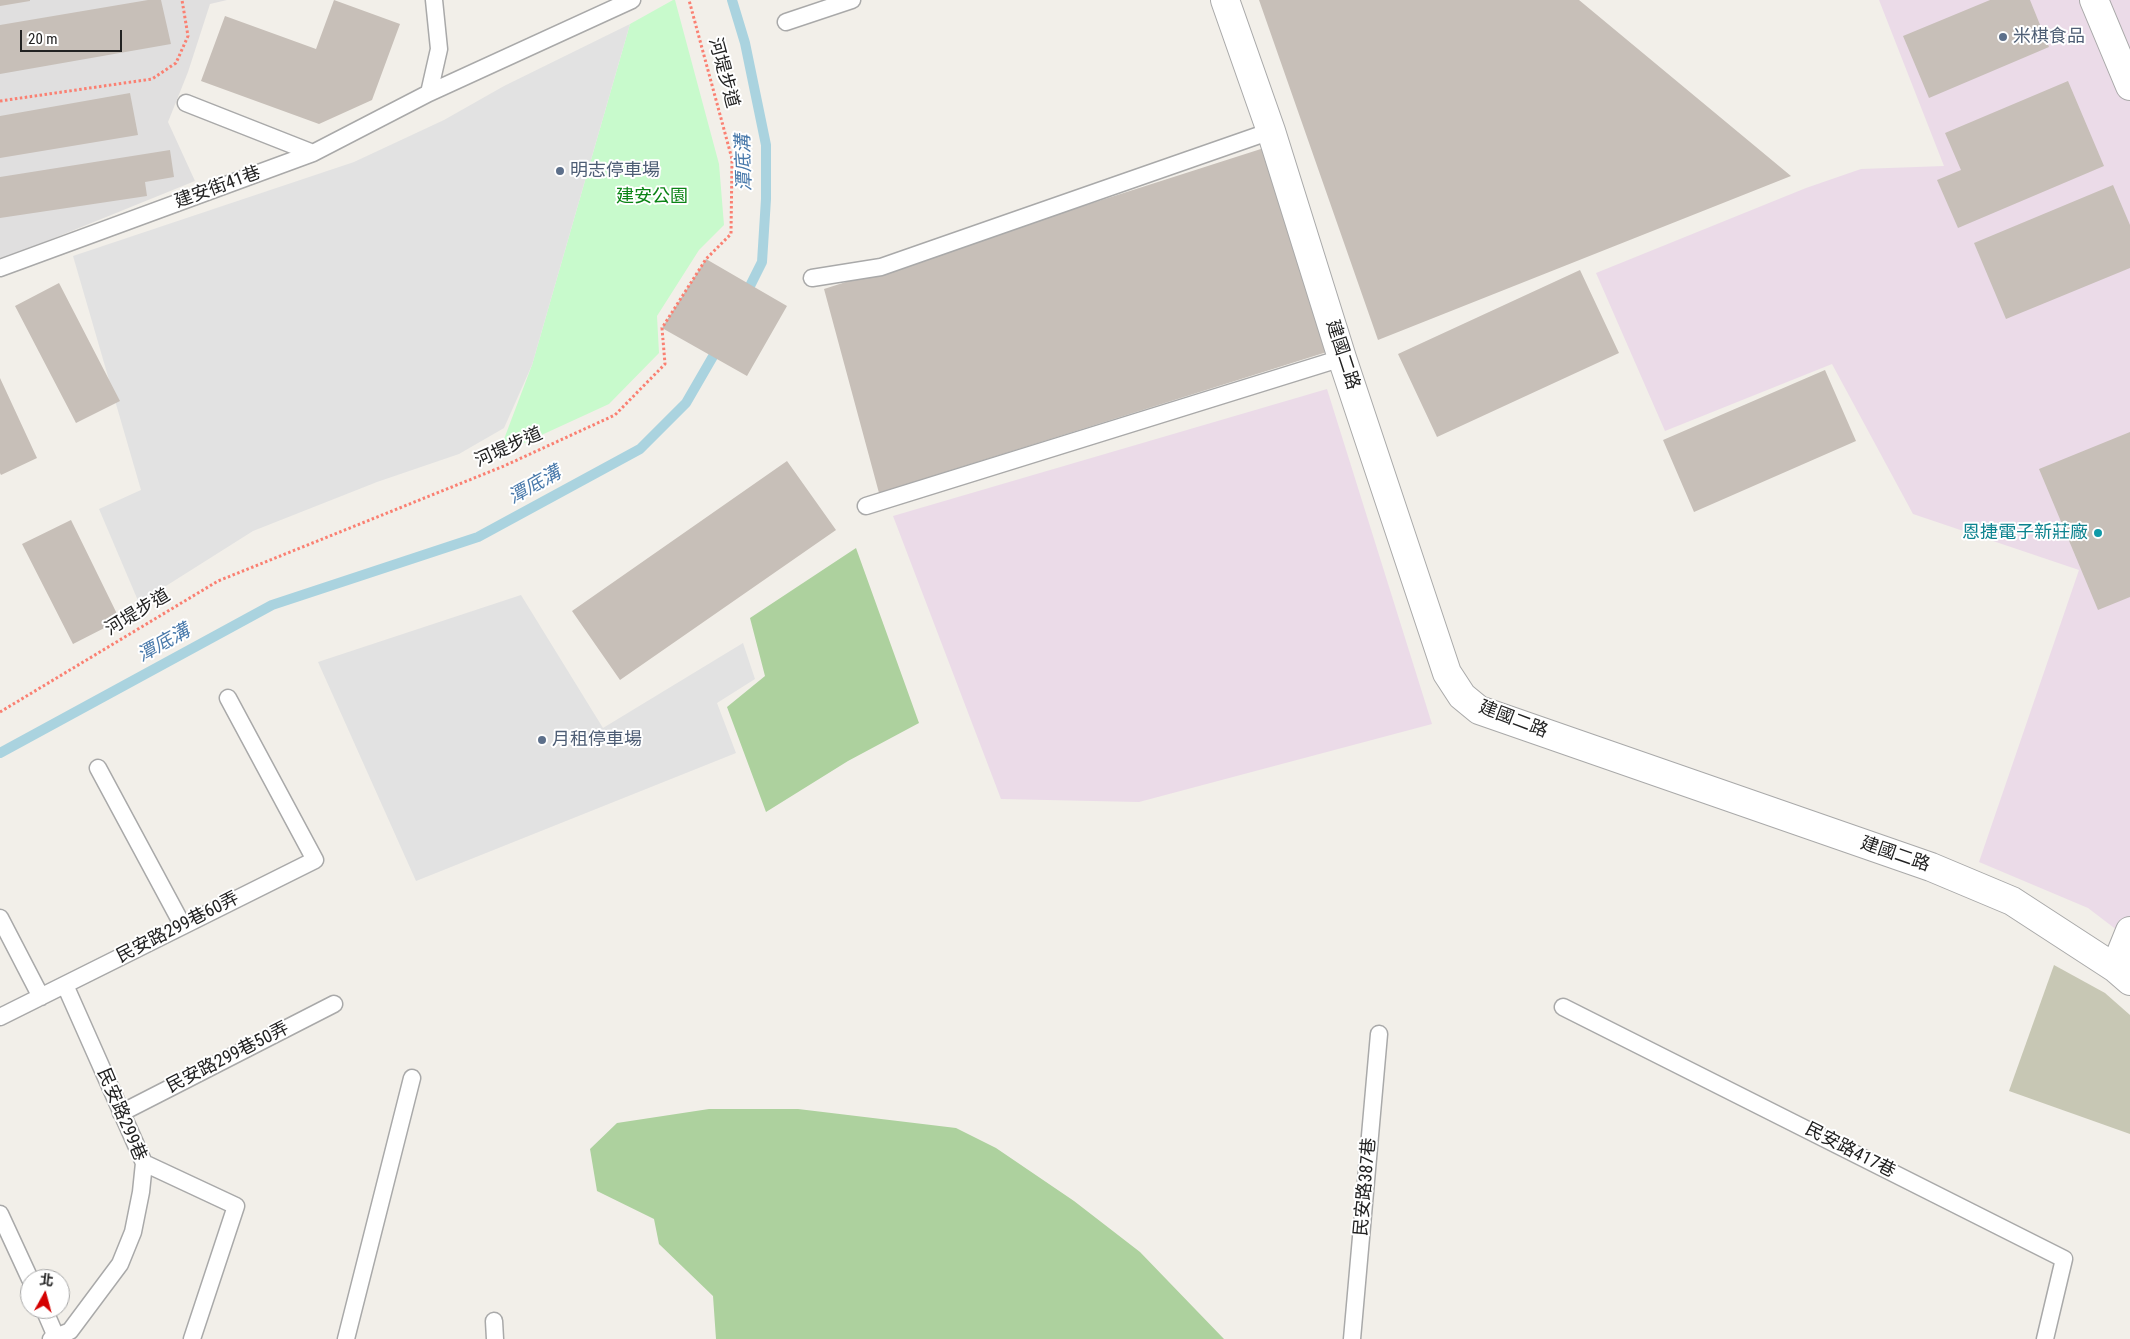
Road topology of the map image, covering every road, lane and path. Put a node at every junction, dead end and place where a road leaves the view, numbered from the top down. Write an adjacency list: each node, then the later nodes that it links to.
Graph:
1 (182, 0): 11 (path)
2 (434, 0): 10 (lane)
3 (632, 0): 10 (lane, 建安街41巷)
4 (688, 0): 20 (path, 河堤步道)
5 (852, 0): 8 (lane)
6 (1225, 0): 13 (street, 建國二路)
7 (2094, 0): 9 (street)
8 (786, 22)
9 (2130, 86)
10 (430, 93): 14 (lane, 建安街41巷)
11 (0, 101)
12 (186, 103): 14 (lane)
13 (1271, 131): 16 (lane); 17 (street, 建國二路)
14 (314, 153): 15 (lane, 建安街41巷)
15 (0, 268)
16 (812, 278)
17 (1342, 358): 18 (lane); 25 (street, 建國二路)
18 (866, 506)
19 (228, 698): 23 (lane, 民安路299巷60弄)
20 (0, 712)
21 (98, 768): 23 (lane)
22 (0, 918): 27 (lane)
23 (182, 926): 26 (lane, 民安路299巷60弄)
24 (2130, 931): 25 (street)
25 (2122, 974)
26 (64, 985): 27 (lane, 民安路299巷60弄); 33 (lane, 民安路299巷)
27 (41, 997): 30 (lane, 民安路299巷60弄)
28 (334, 1004): 33 (lane, 民安路299巷50弄)
29 (1562, 1006): 44 (lane, 民安路417巷)
30 (0, 1017)
31 (1380, 1034): 43 (lane, 民安路387巷)
32 (412, 1078): 41 (lane)
33 (121, 1113): 34 (lane, 民安路299巷)
34 (144, 1163): 39 (lane, 民安路299巷); 40 (lane)
35 (0, 1214): 36 (lane)
36 (25, 1269)
37 (48, 1319): 39 (lane)
38 (494, 1321): 42 (lane)
39 (55, 1338)
40 (192, 1339)
41 (346, 1339)
42 (495, 1339)
43 (1352, 1339)
44 (2045, 1339)

